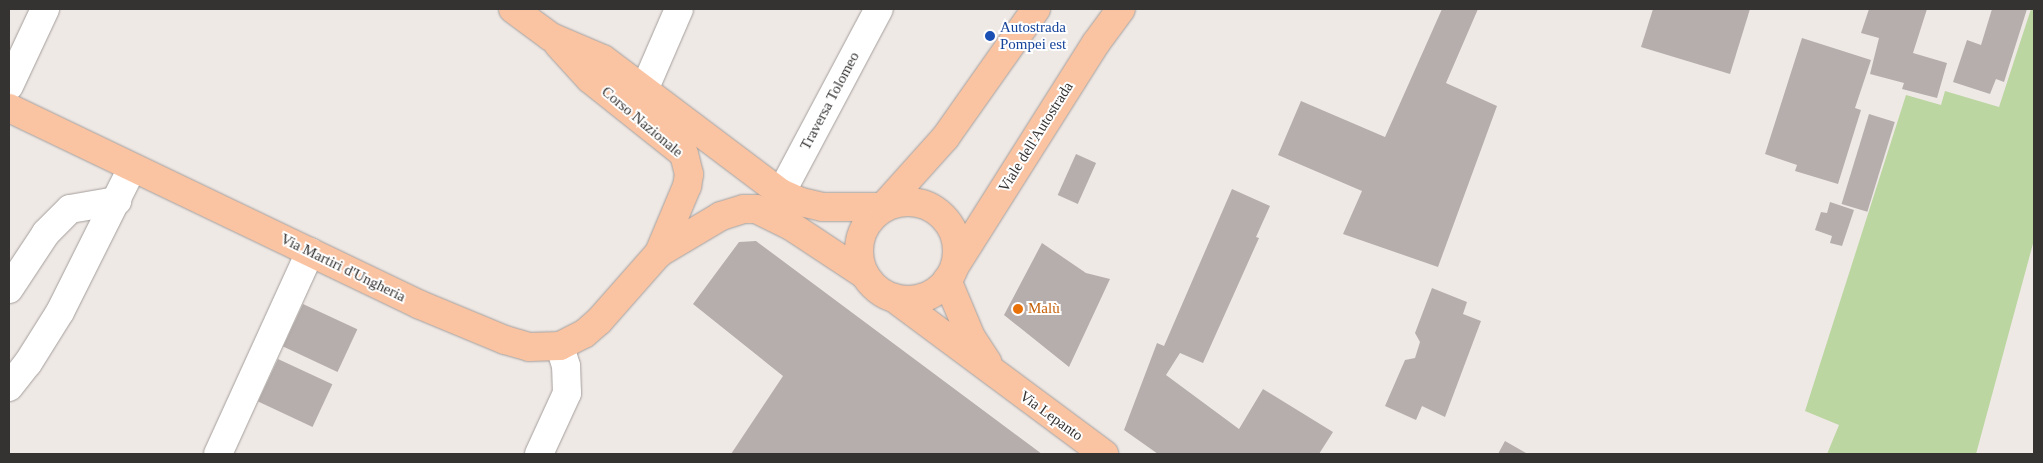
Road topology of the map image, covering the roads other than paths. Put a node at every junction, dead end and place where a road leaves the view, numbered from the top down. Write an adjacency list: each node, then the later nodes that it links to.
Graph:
1 (45, 9): 8 (street)
2 (513, 9): 7 (main road, Corso Nazionale)
3 (679, 9): 9 (street)
4 (878, 9): 12 (street, Traversa Tolomeo)
5 (1036, 9): 14 (main road)
6 (1121, 9): 17 (main road, Viale dell'Autostrada)
7 (551, 37): 9 (main road, Corso Nazionale); 16 (main road, Corso Nazionale)
8 (9, 86)
9 (644, 90): 12 (main road, Corso Nazionale)
10 (9, 108): 11 (main road, Via Martiri d'Ungheria)
11 (132, 168): 13 (street); 15 (main road, Via Martiri d'Ungheria)
12 (781, 193): 14 (main road, Corso Nazionale)
13 (116, 201): 19 (street); 23 (street)
14 (883, 208): 17 (main road); 18 (main road)
15 (310, 252): 21 (main road, Via Martiri d'Ungheria); 24 (street)
16 (659, 253): 18 (main road); 21 (main road, Via Martiri d'Ungheria)
17 (951, 274): 20 (main road); 22 (main road, Via Lepanto)
18 (865, 275): 20 (main road)
19 (9, 289)
20 (894, 298): 22 (main road, Via Lepanto)
21 (560, 346): 25 (street)
22 (998, 377): 26 (main road, Via Lepanto)
23 (9, 387)
24 (218, 454)
25 (539, 454)
26 (1104, 454)

